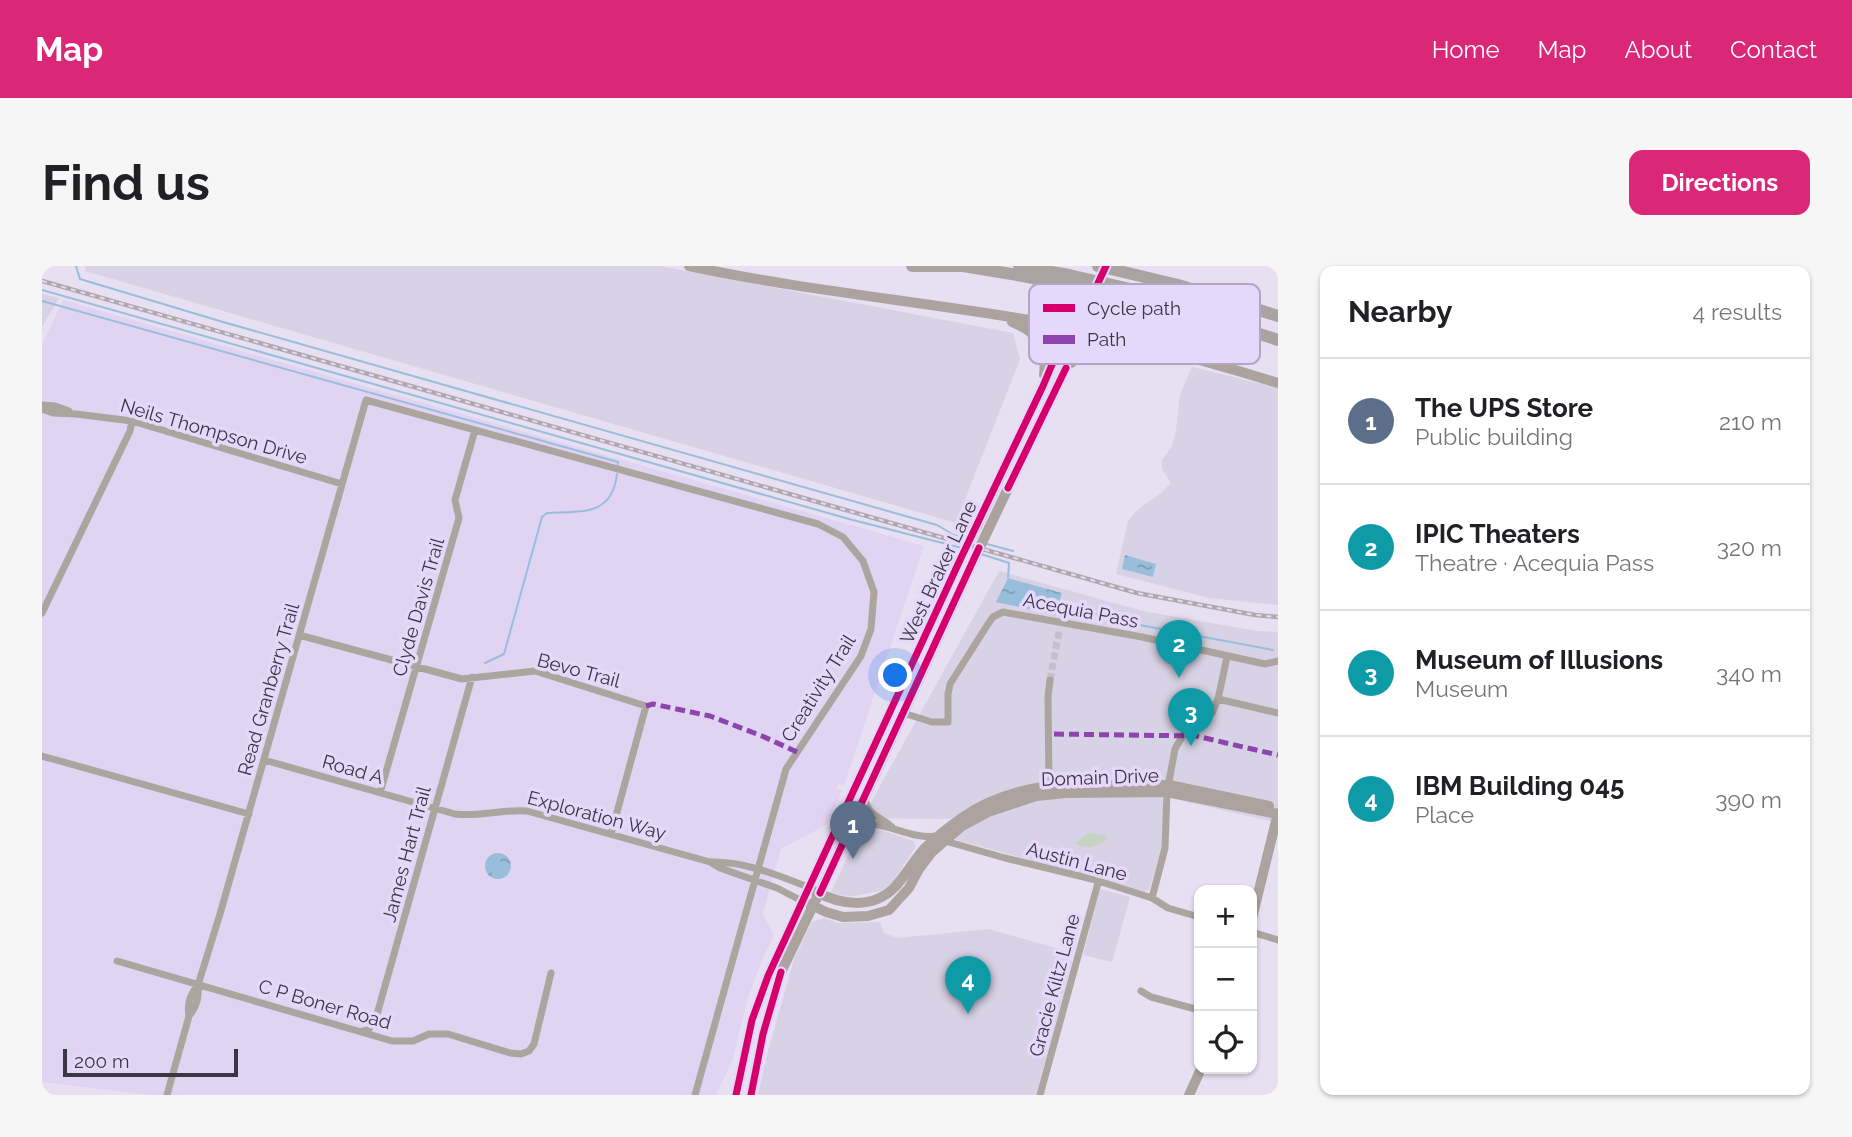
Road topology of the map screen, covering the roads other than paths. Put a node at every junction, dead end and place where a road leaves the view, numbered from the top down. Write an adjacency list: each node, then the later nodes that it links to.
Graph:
1 (689, 266): 16 (main road)
2 (912, 266): 3 (highway)
3 (964, 266): 8 (highway)
4 (1019, 266): 10 (highway)
5 (1098, 266): 11 (highway)
6 (1106, 266): 9 (main road, West Braker Lane, bridge)
7 (1133, 266): 12 (highway)
8 (1068, 284)
9 (1097, 284)
10 (1106, 284)
11 (1174, 284)
12 (1199, 284)
13 (1260, 302): 14 (highway)
14 (1278, 308)
15 (1260, 310): 17 (highway)
16 (995, 316): 18 (main road); 20 (main road)
17 (1278, 316)
18 (1029, 320)
19 (1260, 326): 21 (highway)
20 (1029, 331)
21 (1278, 332)
22 (1260, 334): 23 (highway)
23 (1278, 340)
24 (1045, 364): 31 (main road)
25 (1052, 364): 31 (main road, West Braker Lane)
26 (1068, 364): 29 (main road, West Braker Lane)
27 (1070, 364): 29 (main road)
28 (1214, 364): 30 (main road)
29 (1066, 368): 45 (main road, West Braker Lane, bridge)
30 (1278, 383)
31 (1043, 386): 68 (main road, West Braker Lane, bridge)
32 (366, 400): 35 (street, Creativity Trail); 36 (street, Read Granberry Trail)
33 (42, 407): 34 (street, Neils Thompson Drive)
34 (132, 421): 36 (street, Neils Thompson Drive); 37 (street)
35 (475, 430): 41 (street, Clyde Davis Trail); 65 (street, Creativity Trail)
36 (342, 484): 38 (street, Read Granberry Trail)
37 (42, 613)
38 (299, 635): 41 (street, Bevo Trail); 48 (street, Read Granberry Trail)
39 (1227, 657): 40 (street, Acequia Pass); 44 (street); 45 (street, Acequia Pass)
40 (1278, 662)
41 (418, 667): 42 (street, Bevo Trail); 51 (street, Clyde Davis Trail)
42 (472, 677): 53 (street, James Hart Trail); 60 (street, Bevo Trail)
43 (1050, 680): 49 (street)
44 (1218, 699): 46 (street); 50 (street)
45 (903, 713): 52 (main road, West Braker Lane)
46 (1278, 713)
47 (42, 756): 56 (street)
48 (264, 760): 51 (street, Road A); 56 (street, Read Granberry Trail)
49 (1049, 786): 50 (main road, Domain Drive); 54 (main road); 57 (main road, Domain Drive)
50 (1168, 789): 54 (main road, Domain Drive); 55 (main road, Domain Drive); 70 (street)
51 (380, 793): 53 (street, Road A)
52 (864, 797): 58 (main road, West Braker Lane); 59 (street)
53 (435, 809): 60 (street, Exploration Way); 84 (street, James Hart Trail)
54 (996, 809): 57 (main road, Domain Drive)
55 (1278, 812): 71 (main road)
56 (249, 814): 81 (street, Read Granberry Trail)
57 (968, 818): 62 (main road, Domain Drive)
58 (852, 825): 59 (street); 69 (main road, West Braker Lane)
59 (893, 827): 61 (street)
60 (611, 834): 64 (street, Exploration Way)
61 (914, 834): 62 (street, Austin Lane); 63 (street)
62 (943, 838): 63 (main road, Domain Drive); 67 (street, Austin Lane)
63 (929, 850): 72 (main road, Domain Drive); 75 (main road, Domain Drive)
64 (710, 862): 65 (street, Exploration Way); 66 (street, Exploration Way)
65 (757, 869): 66 (street, Creativity Trail); 68 (street, Exploration Way)
66 (754, 881): 73 (street, Exploration Way); 87 (street, Creativity Trail)
67 (1098, 883): 70 (street, Austin Lane); 90 (street, Gracie Kiltz Lane)
68 (808, 887): 69 (main road); 73 (main road, West Braker Lane)
69 (820, 894): 72 (main road); 74 (main road, West Braker Lane)
70 (1152, 898): 76 (street, Austin Lane)
71 (1257, 898)
72 (876, 899): 75 (main road)
73 (802, 901): 74 (main road); 88 (main road, West Braker Lane)
74 (814, 906): 75 (main road); 89 (main road, West Braker Lane)
75 (881, 912)
76 (1194, 916)
77 (1257, 934): 78 (street)
78 (1278, 940)
79 (117, 961): 81 (street, C P Boner Road)
80 (551, 974): 84 (street, C P Boner Road)
81 (198, 985): 84 (street, C P Boner Road); 86 (street, Read Granberry Trail)
82 (1141, 991): 83 (street)
83 (1194, 1009)
84 (361, 1031)
85 (1199, 1074): 91 (main road)
86 (167, 1095)
87 (695, 1095)
88 (736, 1095)
89 (751, 1095)
90 (1040, 1095)
91 (1189, 1095)

